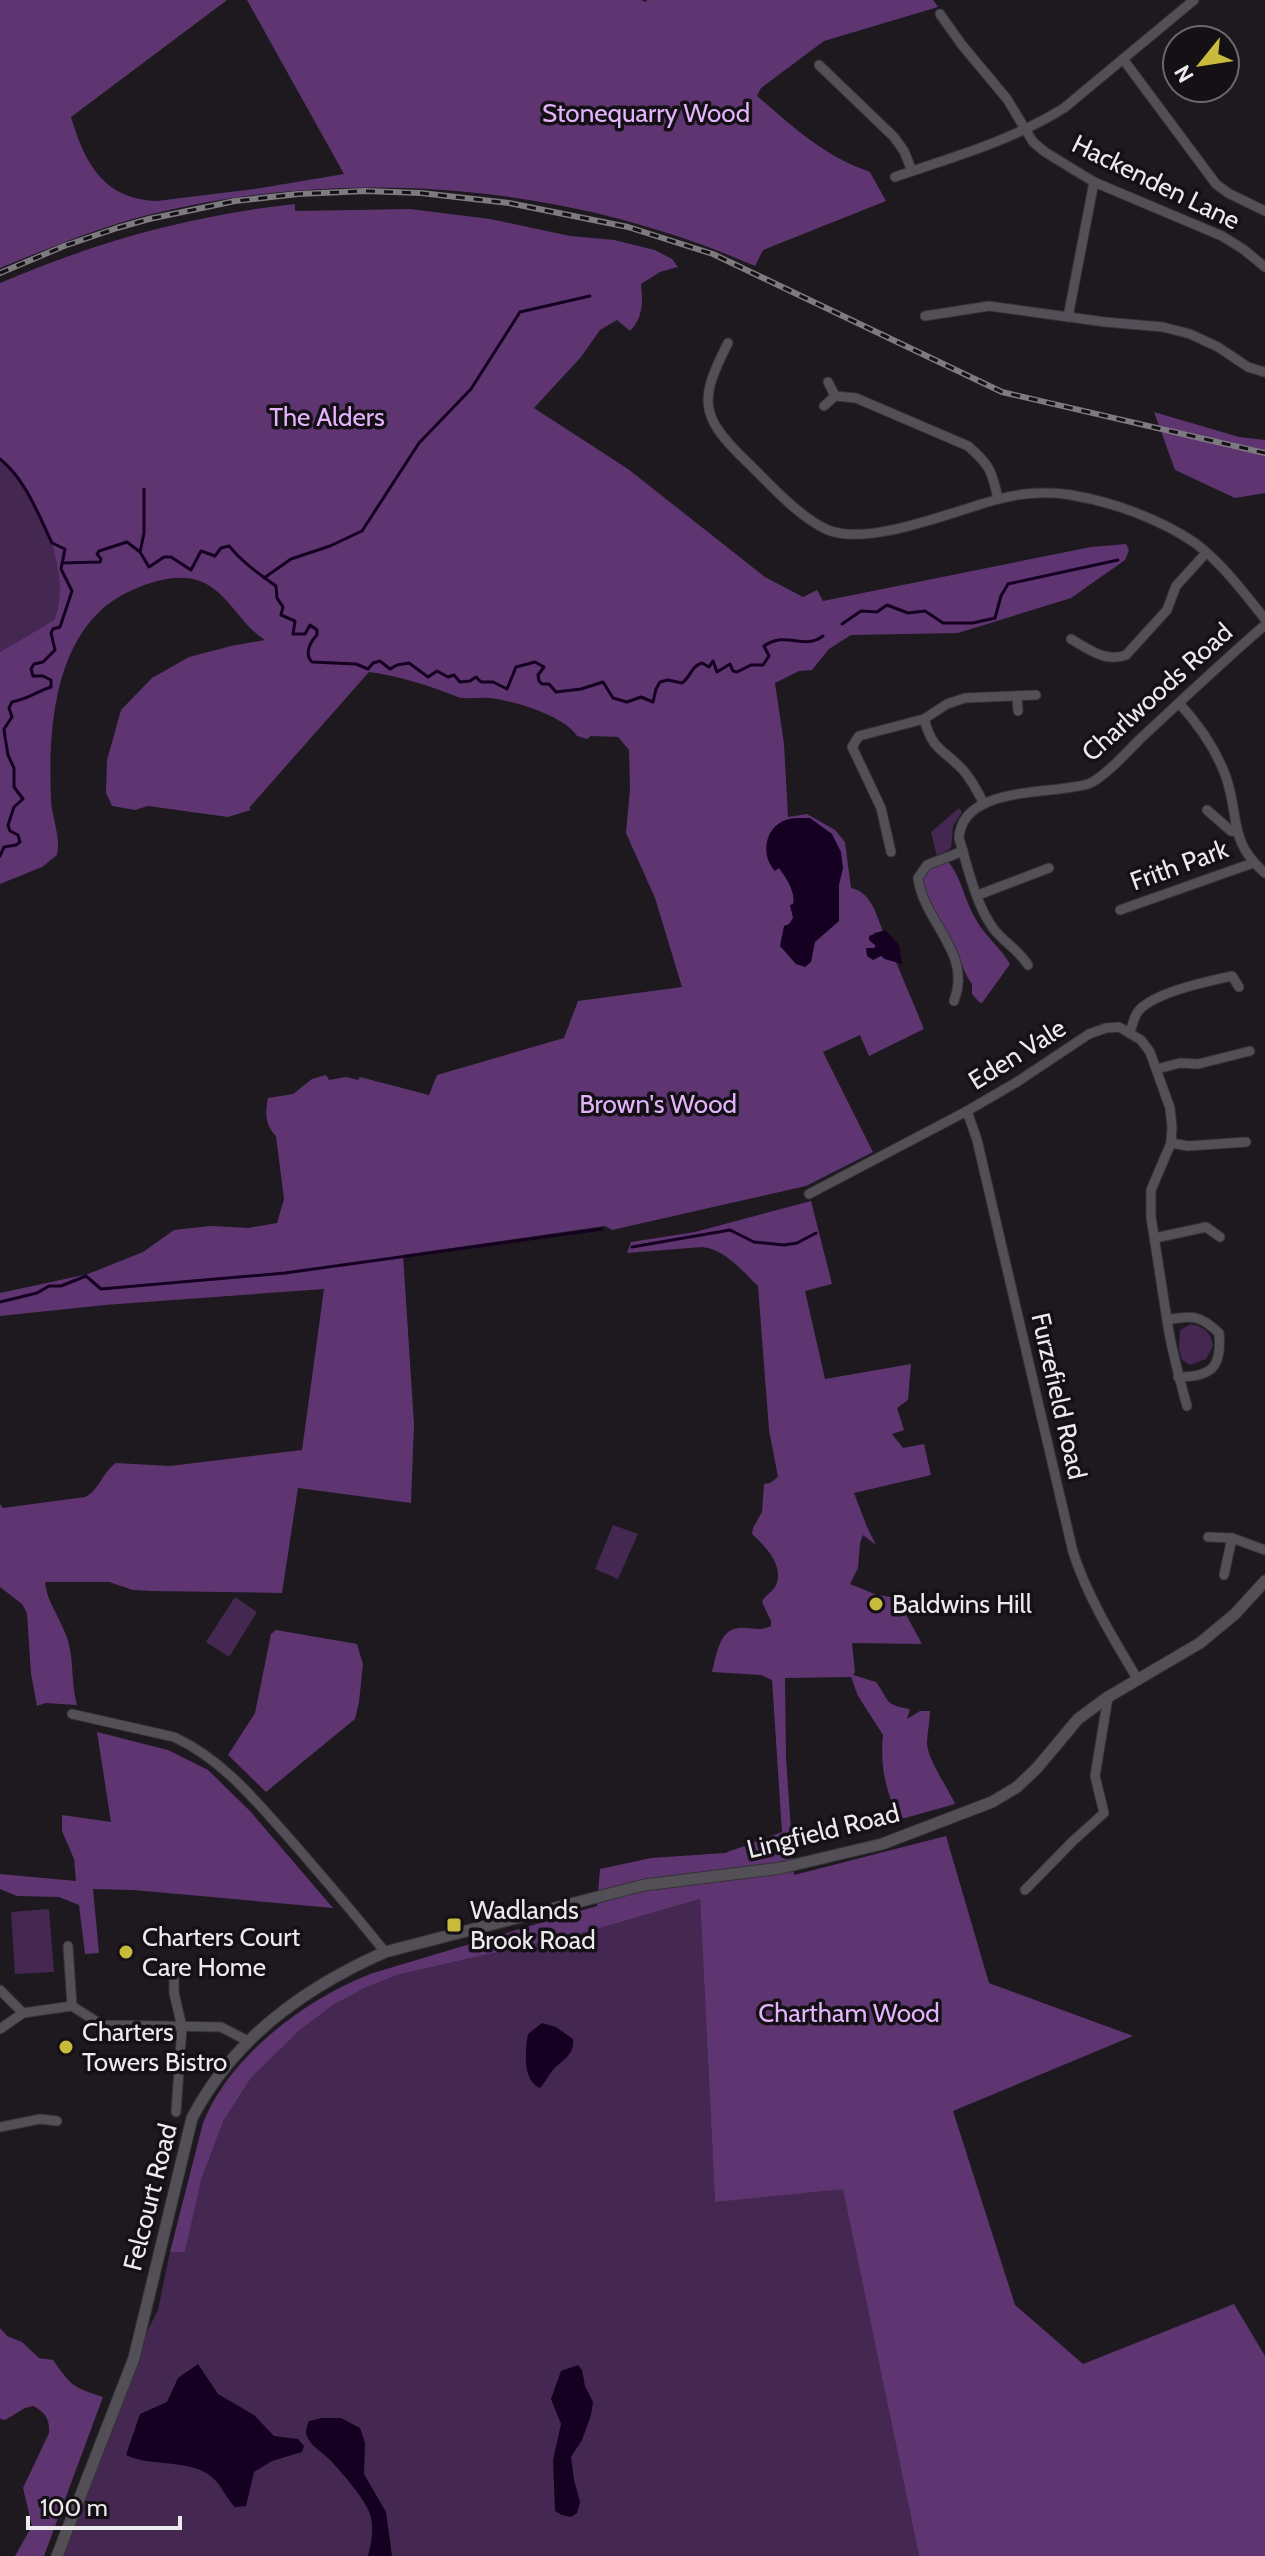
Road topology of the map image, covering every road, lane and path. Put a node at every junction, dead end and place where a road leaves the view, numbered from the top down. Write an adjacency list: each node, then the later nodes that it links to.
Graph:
1 (1194, 0): 3 (street)
2 (940, 14): 5 (street, Hackenden Lane)
3 (1123, 59): 5 (street); 9 (street)
4 (819, 65): 6 (street)
5 (1025, 131): 6 (street); 8 (street, Hackenden Lane)
6 (912, 171): 7 (street)
7 (895, 177)
8 (1094, 182): 10 (street, Hackenden Lane); 13 (street)
9 (1265, 211)
10 (1265, 267)
11 (941, 313): 12 (street); 13 (street); 14 (street)
12 (925, 316)
13 (1068, 317): 16 (street)
14 (943, 324)
15 (729, 350): 20 (street)
16 (1264, 372)
17 (828, 382): 18 (street)
18 (835, 396): 19 (street); 20 (street)
19 (824, 406)
20 (998, 499): 21 (street)
21 (1206, 553): 22 (street); 24 (street)
22 (1265, 619)
23 (1265, 625): 27 (street, Charlwoods Road)
24 (1071, 639)
25 (1036, 695): 26 (street)
26 (1017, 696): 28 (street); 29 (street)
27 (1179, 703): 30 (street, Charlwoods Road); 32 (street)
28 (1018, 711)
29 (924, 719): 30 (street); 34 (street)
30 (984, 804): 33 (street)
31 (1207, 810): 32 (street)
32 (1237, 832): 35 (street)
33 (963, 851): 38 (street); 42 (street)
34 (891, 852)
35 (1253, 863): 37 (street); 39 (street, Frith Park)
36 (1049, 868): 38 (street)
37 (1265, 873)
38 (978, 895): 40 (street)
39 (1120, 910)
40 (1028, 965)
41 (1239, 987): 43 (street)
42 (954, 1001)
43 (1130, 1032): 45 (street); 46 (street, Eden Vale)
44 (1250, 1051): 45 (street)
45 (1157, 1069): 48 (street)
46 (967, 1111): 49 (street, Eden Vale); 61 (street, Furzefield Road)
47 (1246, 1142): 48 (street)
48 (1171, 1143): 51 (street)
49 (809, 1194)
50 (1220, 1237): 51 (street)
51 (1155, 1238): 52 (street)
52 (1167, 1320): 53 (street); 53 (street)
53 (1178, 1377): 54 (street)
54 (1187, 1406)
55 (1208, 1537): 56 (street)
56 (1232, 1538): 57 (street); 58 (street)
57 (1265, 1550)
58 (1224, 1575)
59 (1265, 1581): 60 (street, Lingfield Road)
60 (1260, 1596): 61 (street, Lingfield Road)
61 (1138, 1680): 62 (street, Lingfield Road)
62 (1108, 1697): 64 (street); 66 (street, Lingfield Road)
63 (72, 1714): 67 (street)
64 (1025, 1890)
65 (68, 1946): 70 (street)
66 (410, 1947): 67 (street, Felcourt Road)
67 (385, 1952): 74 (street, Felcourt Road)
68 (174, 1976): 72 (street)
69 (0, 1990): 71 (street)
70 (72, 2006): 71 (street); 72 (street)
71 (23, 2013): 73 (street)
72 (182, 2027): 74 (street); 75 (street)
73 (0, 2029)
74 (248, 2041): 78 (street, Felcourt Road)
75 (176, 2112)
76 (57, 2121): 77 (street)
77 (0, 2127)
78 (57, 2556)

